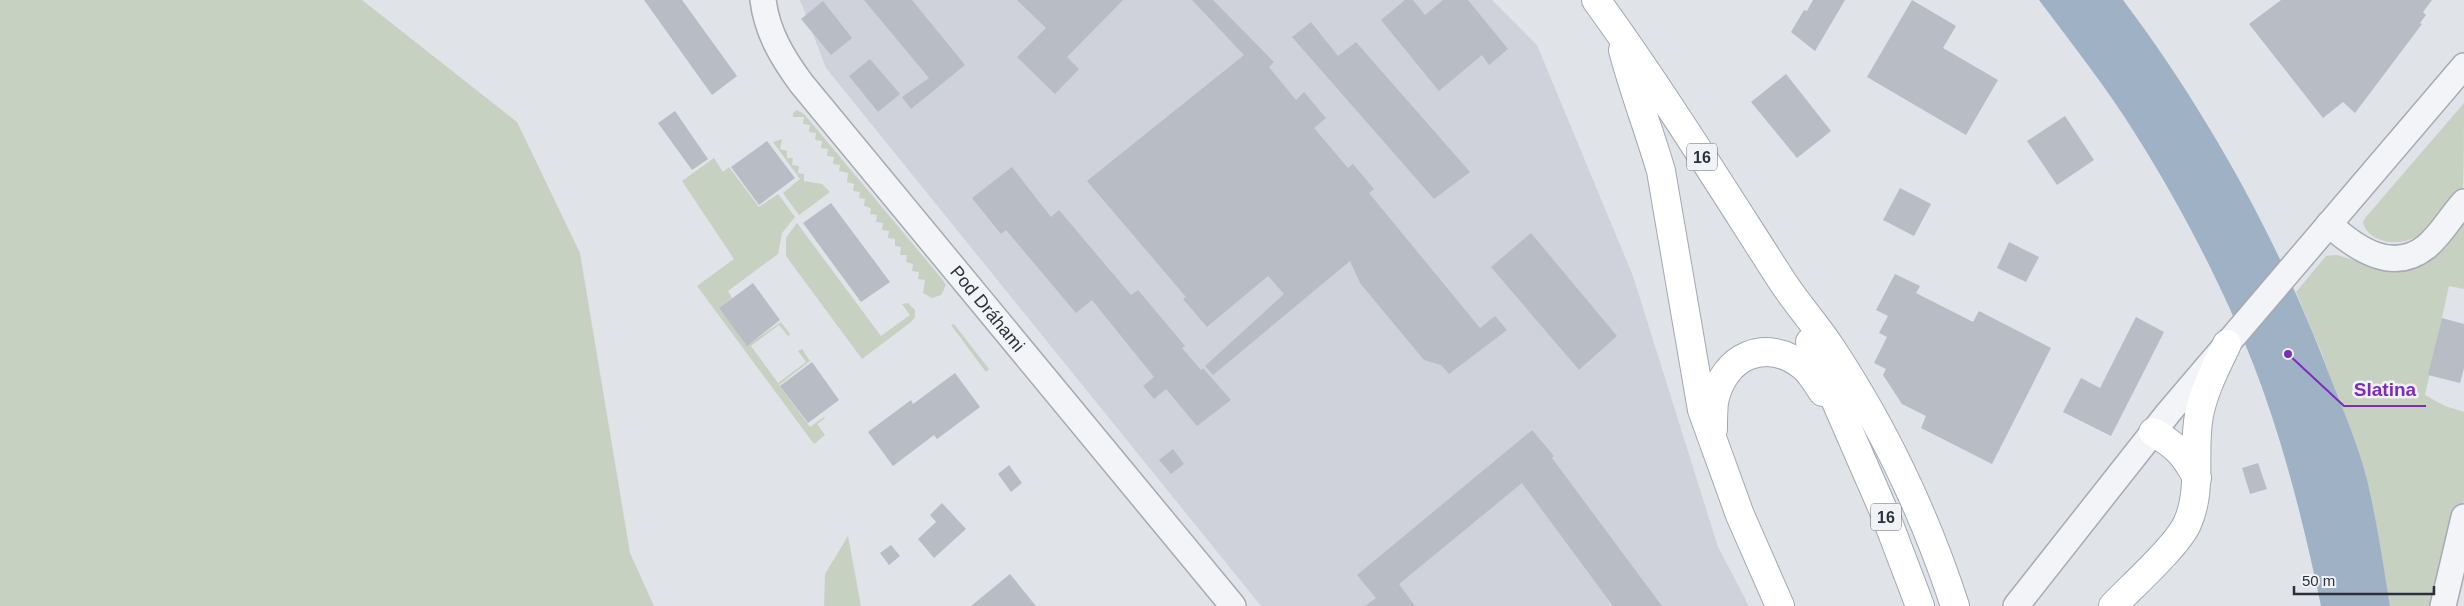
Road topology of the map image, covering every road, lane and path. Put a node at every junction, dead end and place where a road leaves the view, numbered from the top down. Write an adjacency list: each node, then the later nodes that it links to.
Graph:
1 (763, 0): 15 (street, Pod Dráhami)
2 (1596, 0): 3 (main road, 16)
3 (1617, 30): 7 (main road, 16); 11 (main road)
4 (2464, 66): 6 (street)
5 (2464, 202): 6 (street)
6 (2322, 232): 8 (street)
7 (1785, 286): 9 (main road, 16); 14 (main road, 16)
8 (2227, 344): 10 (street); 12 (main road)
9 (1849, 429): 11 (main road); 17 (main road, 16)
10 (2153, 432): 12 (main road); 18 (street)
11 (1712, 436): 16 (main road)
12 (2197, 478): 19 (main road)
13 (2464, 517): 20 (street)
14 (1955, 605)
15 (1233, 606)
16 (1780, 606)
17 (1920, 606)
18 (2016, 606)
19 (2113, 606)
20 (2443, 606)

